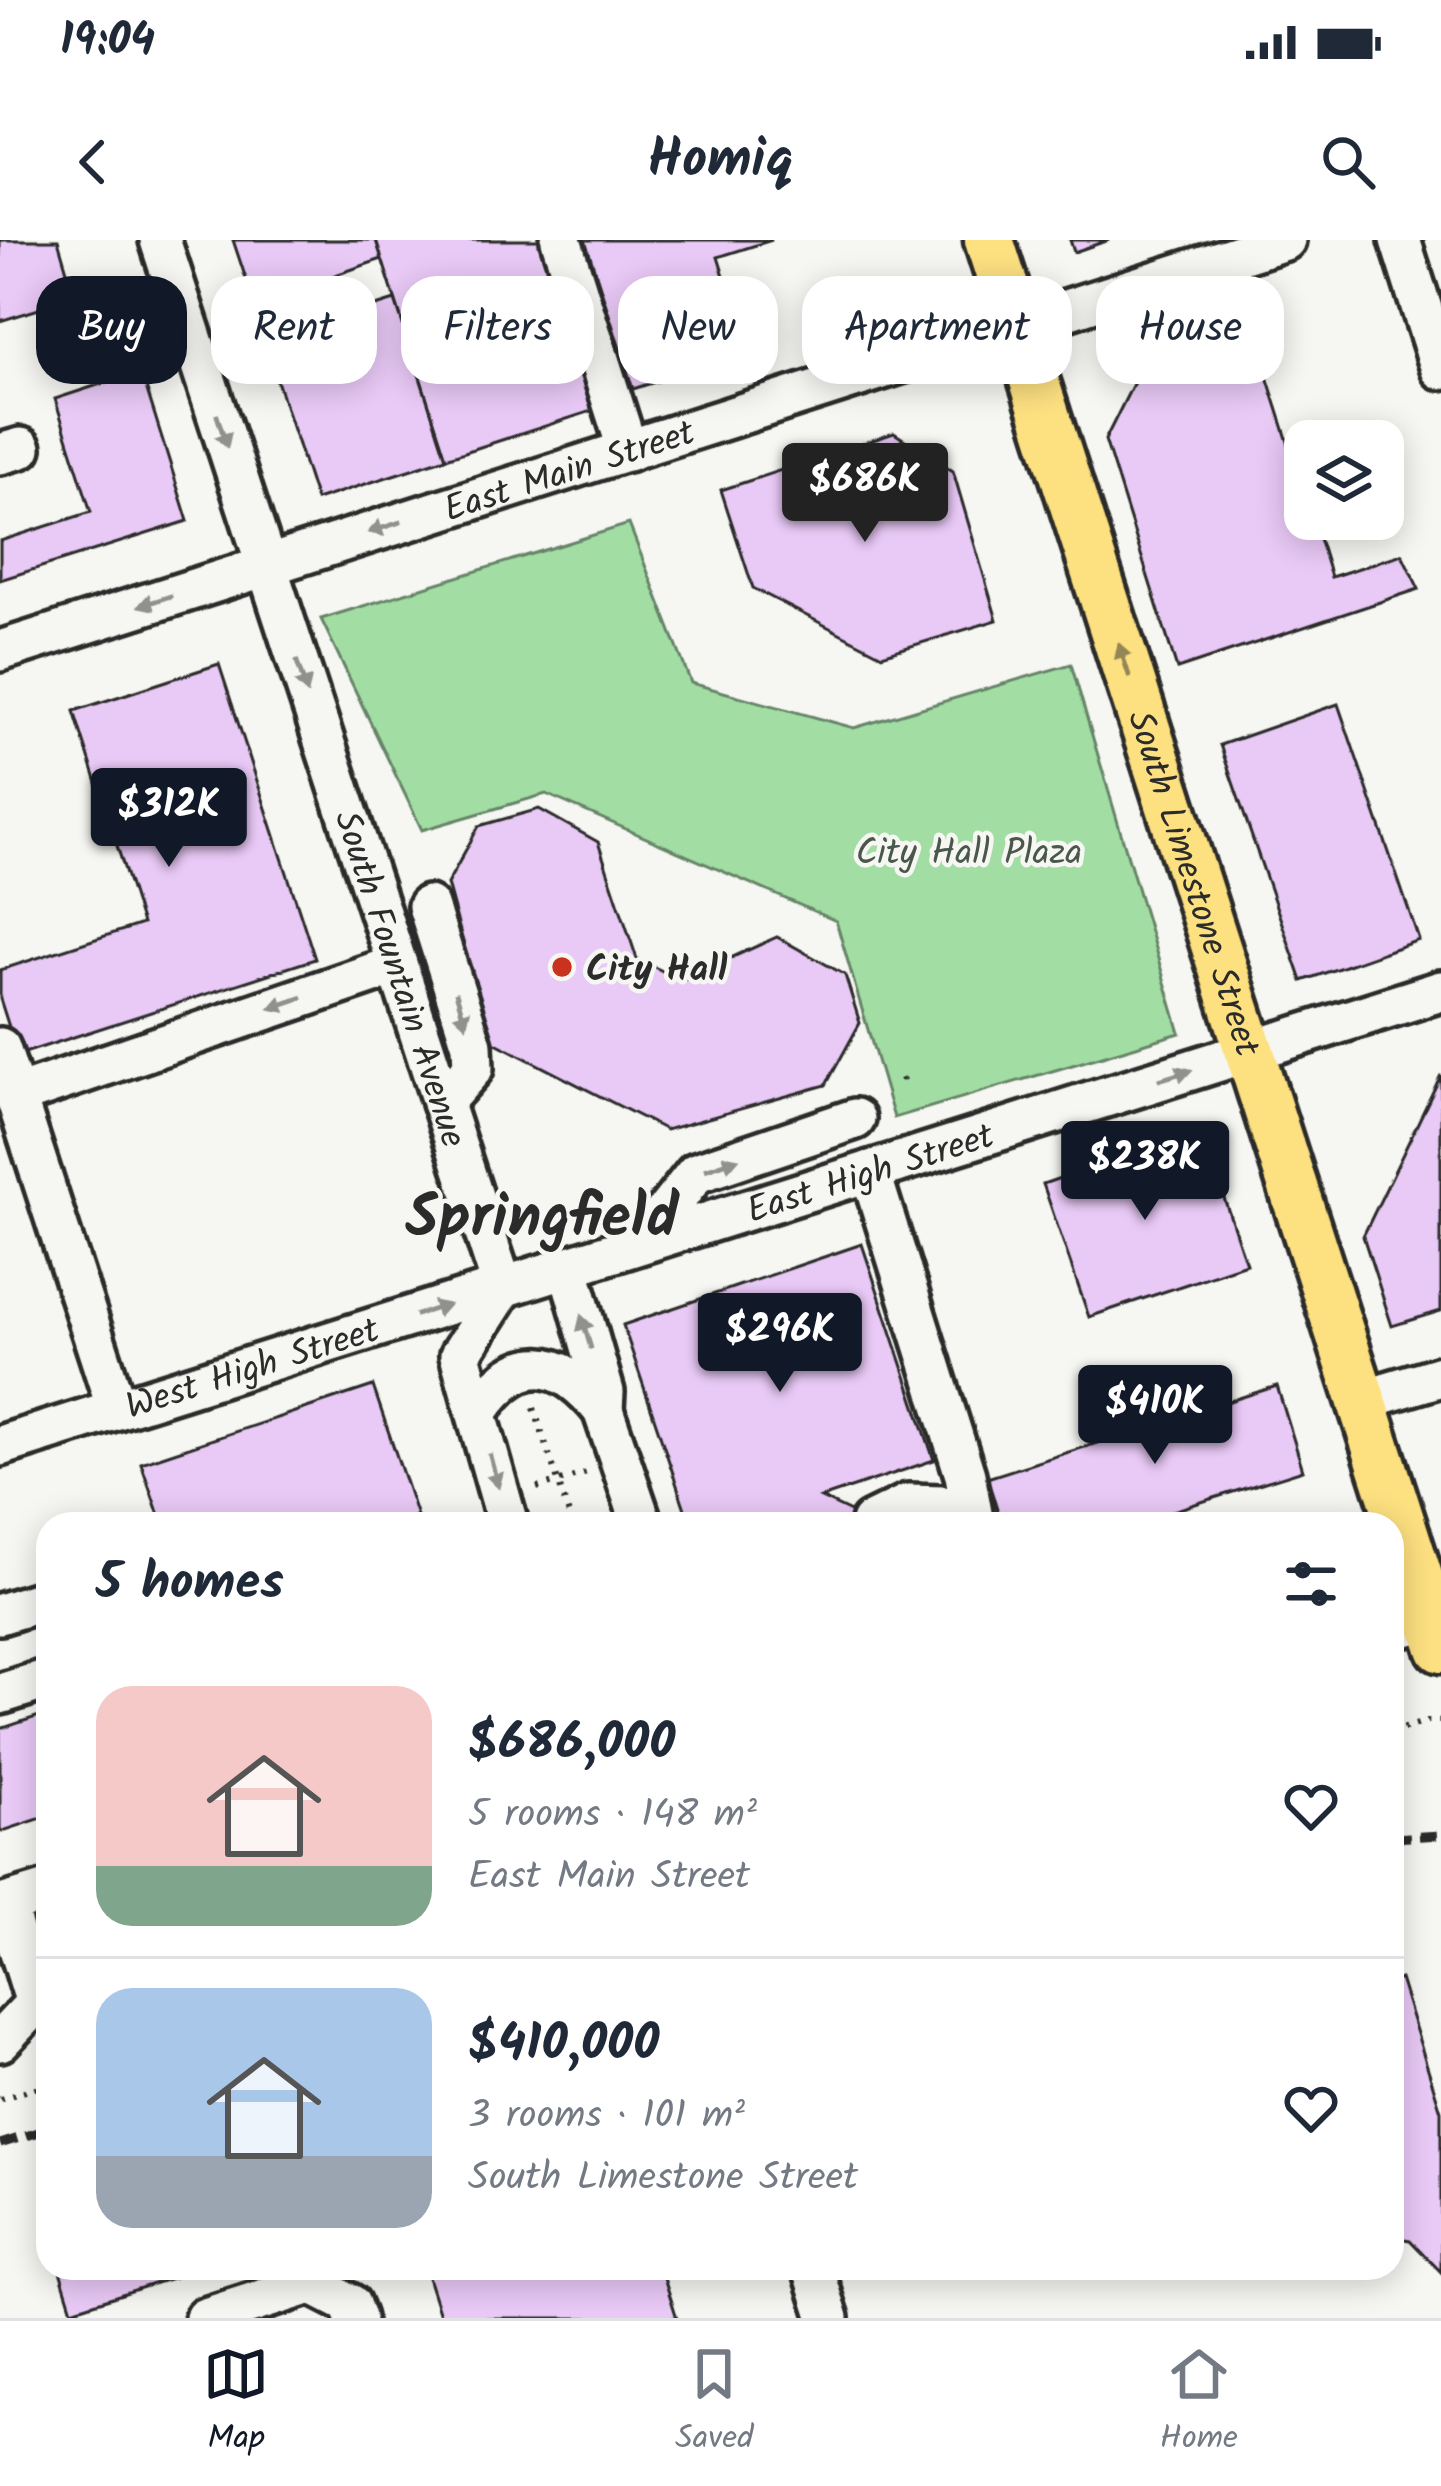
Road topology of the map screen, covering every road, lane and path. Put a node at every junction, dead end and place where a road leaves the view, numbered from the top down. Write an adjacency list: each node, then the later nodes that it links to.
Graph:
1 (160, 240): 12 (street, South Fountain Avenue, one-way to 12)
2 (561, 240): 11 (street)
3 (989, 240): 6 (main road, South Limestone Street)
4 (1285, 240): 7 (street, East Main Street)
5 (1400, 240): 8 (street)
6 (1001, 276)
7 (1072, 308)
8 (1441, 369)
9 (837, 384): 11 (street, East Main Street)
10 (1036, 384): 17 (main road, South Limestone Street, one-way to 10)
11 (628, 451): 12 (street, East Main Street, one-way to 12)
12 (266, 566): 13 (street, East Main Street, one-way to 13); 15 (street, South Fountain Avenue, one-way to 15)
13 (0, 650)
14 (428, 906): 22 (street, one-way to 22)
15 (397, 965): 21 (street, one-way to 21); 22 (street, South Fountain Avenue)
16 (1441, 992): 17 (street, East High Street)
17 (1250, 1052): 24 (street, East High Street, one-way to 17); 30 (main road, South Limestone Street)
18 (1, 1055): 21 (street)
19 (902, 1078): 20 (path)
20 (906, 1088)
21 (16, 1096): 31 (street)
22 (442, 1103): 27 (street, South Fountain Avenue)
23 (855, 1119): 25 (street, one-way to 23)
24 (870, 1171): 25 (street, East High Street); 42 (street)
25 (641, 1244): 26 (street, East High Street)
26 (568, 1267): 27 (street, East High Street); 32 (street, one-way to 26)
27 (502, 1288): 31 (street, West High Street, one-way to 27); 33 (street)
28 (1441, 1376): 30 (street)
29 (530, 1393): 36 (path)
30 (1361, 1400): 43 (main road, South Limestone Street)
31 (117, 1409): 34 (street, West High Street)
32 (603, 1410): 33 (street); 39 (street)
33 (478, 1411): 37 (street, one-way to 37)
34 (0, 1446)
35 (595, 1470): 36 (path)
36 (558, 1482): 37 (path); 38 (path)
37 (515, 1509)
38 (568, 1512)
39 (638, 1512)
40 (892, 1512): 41 (street)
41 (949, 1512)
42 (972, 1512)
43 (1390, 1512)
44 (1404, 1564): 47 (main road, South Limestone Street)
45 (36, 1604): 46 (street)
46 (0, 1614)
47 (1422, 1632)
48 (36, 1683): 49 (street)
49 (0, 1694)
50 (1441, 1721): 51 (path)
51 (1404, 1728)
52 (36, 1895): 53 (street)
53 (36, 2003)
54 (36, 2003): 55 (street)
55 (0, 2041)
56 (36, 2088): 57 (path)
57 (0, 2099)
58 (817, 2280): 61 (street)
59 (205, 2318): 60 (street)
60 (355, 2318)
61 (829, 2318)

